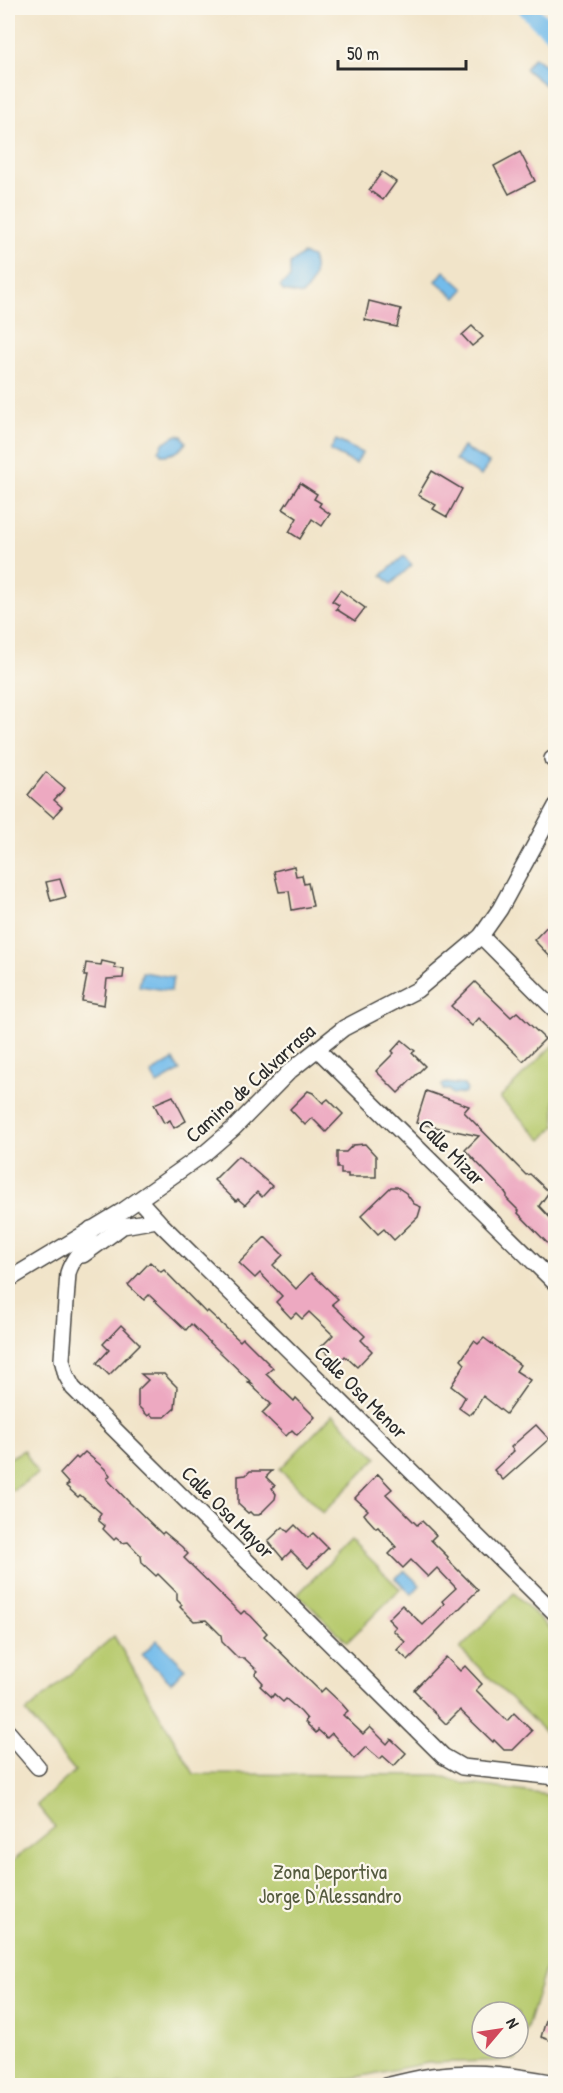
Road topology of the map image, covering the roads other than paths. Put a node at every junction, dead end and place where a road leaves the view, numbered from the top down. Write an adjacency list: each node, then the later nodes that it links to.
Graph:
1 (555, 806): 2 (street, Camino de Calvarrasa)
2 (481, 936): 3 (street); 4 (street, Camino de Calvarrasa)
3 (555, 1011)
4 (318, 1050): 5 (street, Camino de Calvarrasa); 12 (street, Calle Mizar)
5 (139, 1200): 6 (street, Camino de Calvarrasa); 7 (street, Calle Osa Menor)
6 (119, 1220): 7 (street); 8 (street, Camino de Calvarrasa); 9 (street)
7 (158, 1220): 13 (street, Calle Osa Menor)
8 (95, 1227): 9 (street); 10 (street); 11 (street, Camino de Calvarrasa)
9 (99, 1244): 10 (street)
10 (70, 1264): 16 (street, Calle Osa Mayor)
11 (8, 1280)
12 (555, 1284)
13 (555, 1614)
14 (8, 1732): 15 (street)
15 (38, 1767)
16 (555, 1778)
17 (555, 2083): 18 (street)
18 (385, 2085)

